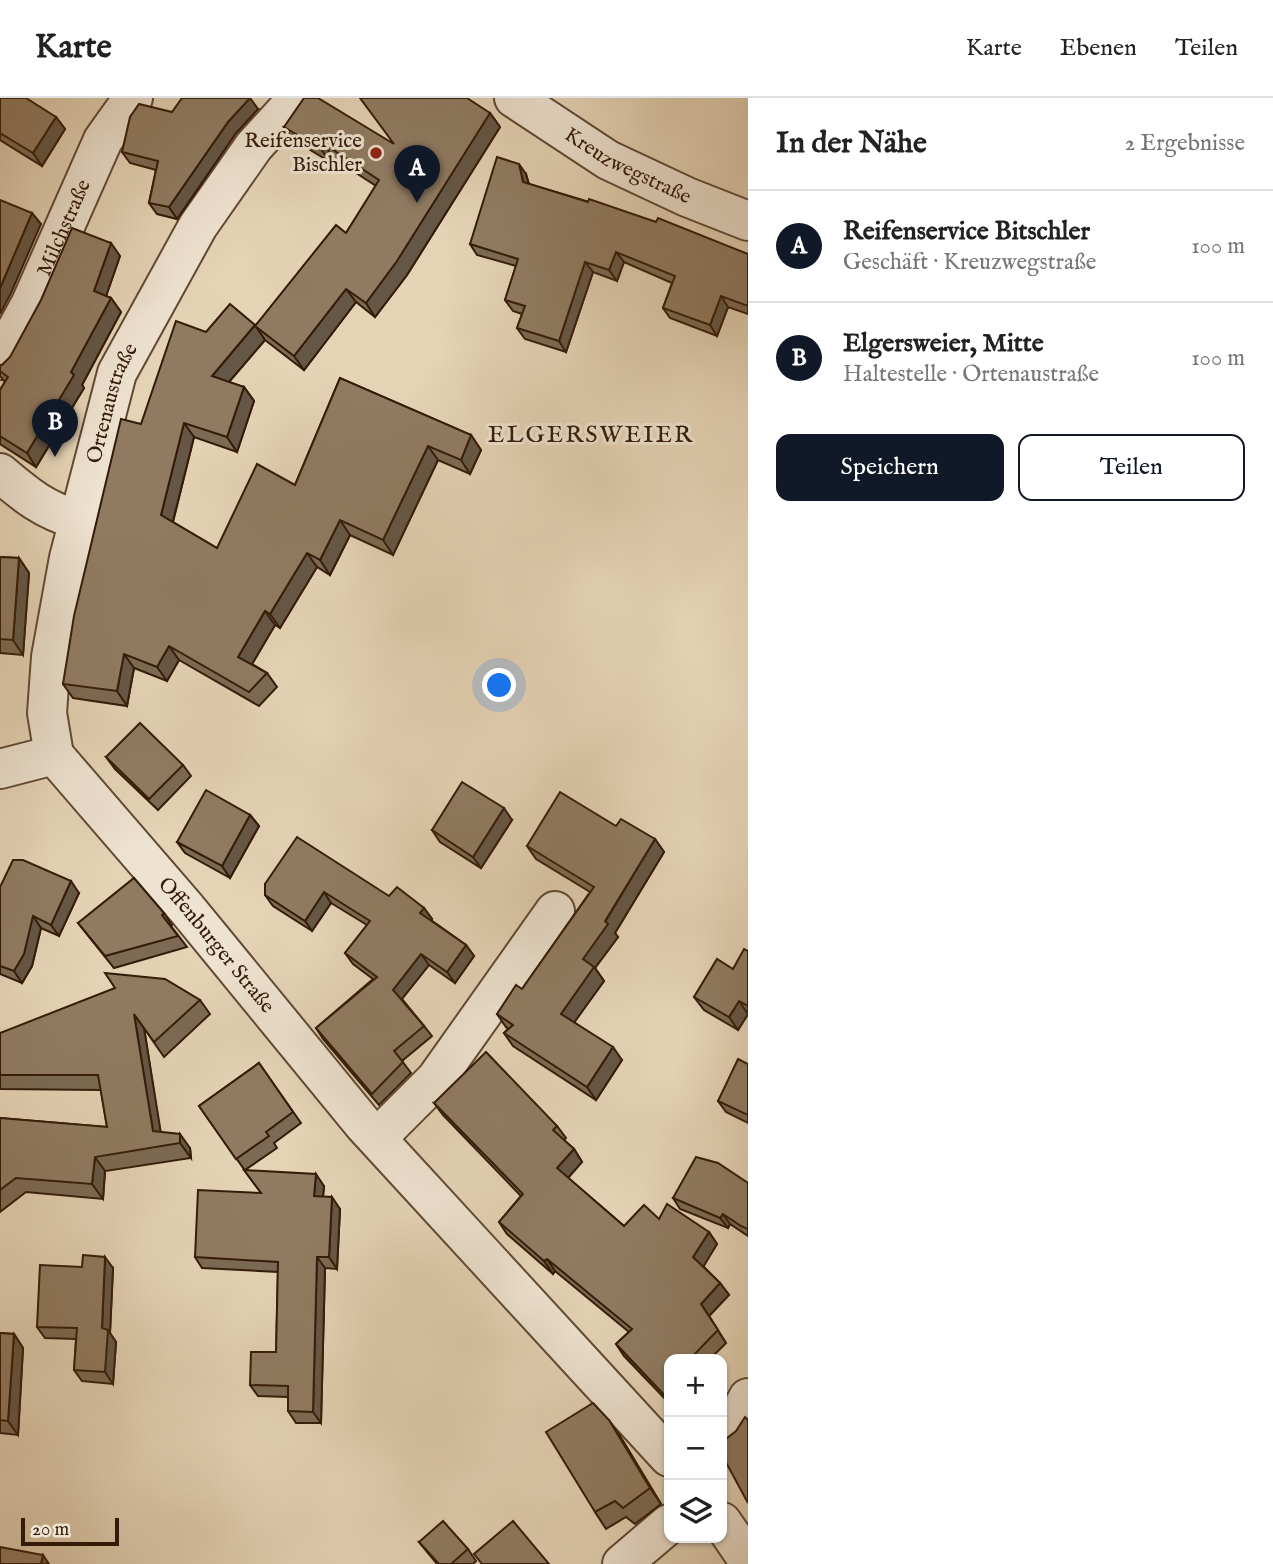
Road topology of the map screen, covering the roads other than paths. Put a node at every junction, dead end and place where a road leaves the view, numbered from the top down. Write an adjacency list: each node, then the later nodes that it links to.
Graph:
1 (133, 98): 5 (street, Milchstraße)
2 (298, 98): 7 (street, Ortenaustraße)
3 (514, 98): 4 (street, Kreuzwegstraße)
4 (748, 222)
5 (0, 360)
6 (0, 473): 7 (street)
7 (78, 520): 8 (street, Ortenaustraße)
8 (54, 755): 9 (street); 11 (street, Offenburger Straße)
9 (0, 769)
10 (555, 911): 11 (street)
11 (377, 1138): 14 (street, Offenburger Straße)
12 (748, 1398): 13 (street)
13 (727, 1434)
14 (664, 1452)
15 (664, 1529): 17 (street)
16 (727, 1529): 18 (street)
17 (636, 1559)
18 (748, 1560)

